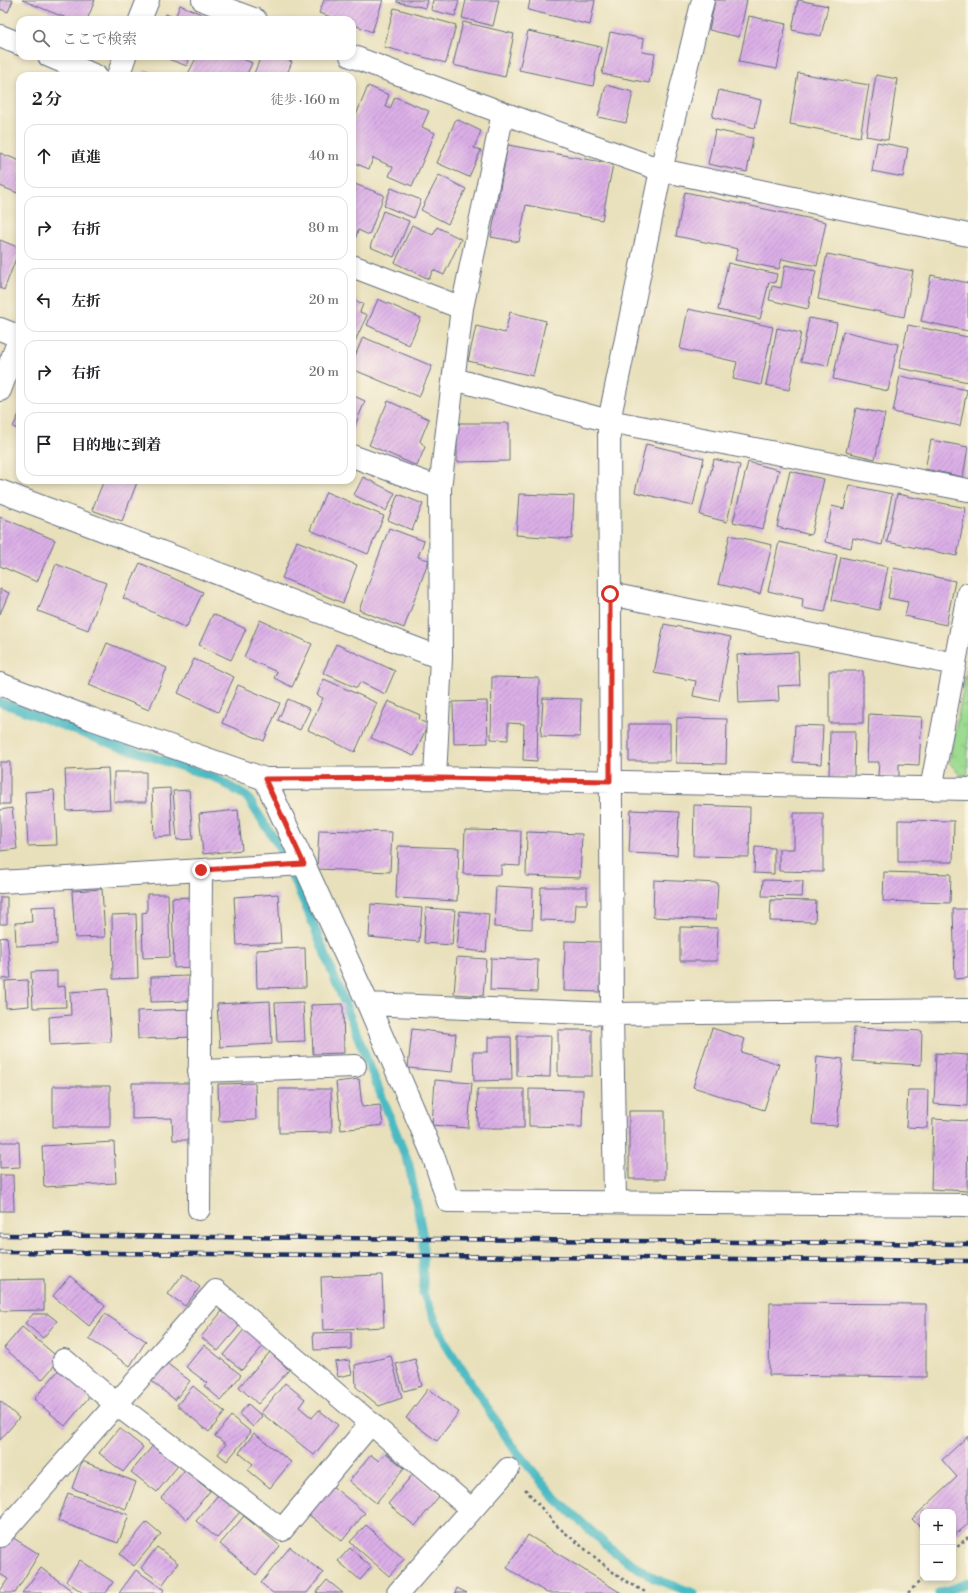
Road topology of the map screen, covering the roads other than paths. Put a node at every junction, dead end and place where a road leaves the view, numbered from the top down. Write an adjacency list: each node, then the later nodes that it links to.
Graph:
1 (148, 0): 4 (street)
2 (203, 0): 5 (street)
3 (703, 0): 14 (street)
4 (142, 16)
5 (245, 16)
6 (0, 36): 7 (street)
7 (16, 42)
8 (356, 58): 13 (street)
9 (58, 60): 11 (street)
10 (124, 60): 12 (street)
11 (87, 72)
12 (119, 72)
13 (503, 113): 14 (street); 17 (street)
14 (661, 170): 15 (street); 23 (street)
15 (968, 235)
16 (356, 268): 17 (street)
17 (462, 308): 21 (street)
18 (0, 329): 19 (street)
19 (16, 335)
20 (16, 348): 22 (street)
21 (454, 379): 23 (street); 25 (street)
22 (0, 390)
23 (609, 421): 26 (street); 28 (street)
24 (356, 457): 25 (street)
25 (440, 488): 30 (street)
26 (968, 490)
27 (0, 491): 30 (street)
28 (610, 594): 31 (street); 35 (street)
29 (968, 594): 31 (street)
30 (442, 658): 33 (street)
31 (955, 664): 36 (street)
32 (0, 684): 34 (street)
33 (435, 778): 34 (street); 35 (street)
34 (265, 779): 38 (street)
35 (610, 781): 36 (street); 43 (street)
36 (931, 789): 37 (street)
37 (968, 789)
38 (304, 864): 39 (street); 41 (street)
39 (201, 870): 40 (street); 45 (street)
40 (0, 882)
41 (368, 1004): 43 (street); 46 (street)
42 (968, 1010): 43 (street)
43 (612, 1014): 46 (street)
44 (355, 1066): 45 (street)
45 (199, 1071): 48 (street)
46 (615, 1202): 47 (street)
47 (968, 1205)
48 (198, 1208)
49 (64, 1360): 50 (street)
50 (116, 1404): 51 (street); 51 (street); 54 (street)
51 (370, 1423): 53 (street)
52 (508, 1469): 53 (street)
53 (471, 1509): 55 (street)
54 (0, 1536)
55 (398, 1593)

